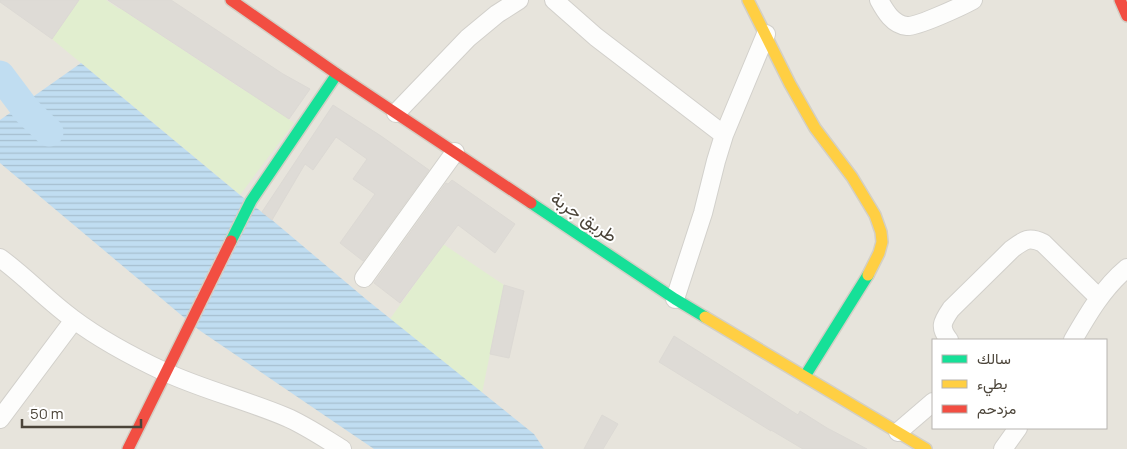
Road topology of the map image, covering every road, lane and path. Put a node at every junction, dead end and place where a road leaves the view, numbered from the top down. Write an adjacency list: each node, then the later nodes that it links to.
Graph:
1 (519, 0): 11 (street)
2 (554, 0): 12 (street)
3 (748, 0): 9 (street)
4 (879, 0): 5 (street)
5 (973, 0)
6 (1120, 0): 8 (street)
7 (240, 3): 10 (street, طريق جربة)
8 (1127, 16)
9 (766, 34): 12 (street); 23 (street)
10 (337, 74): 11 (street, طريق جربة); 22 (street)
11 (396, 114): 13 (street, طريق جربة)
12 (724, 135): 18 (street)
13 (455, 152): 16 (street); 18 (street, طريق جربة)
14 (0, 258): 19 (street)
15 (1127, 268): 17 (street)
16 (364, 278)
17 (1099, 298): 20 (street); 21 (street)
18 (675, 299): 23 (street, طريق جربة)
19 (74, 320): 22 (street); 25 (street)
20 (948, 339)
21 (1074, 339)
22 (166, 372): 28 (street); 29 (street)
23 (805, 376): 27 (street, طريق جربة)
24 (932, 403): 27 (street)
25 (0, 419)
26 (1017, 429): 31 (street)
27 (898, 432): 30 (street, طريق جربة)
28 (128, 449)
29 (342, 449)
30 (926, 449)
31 (1003, 449)

